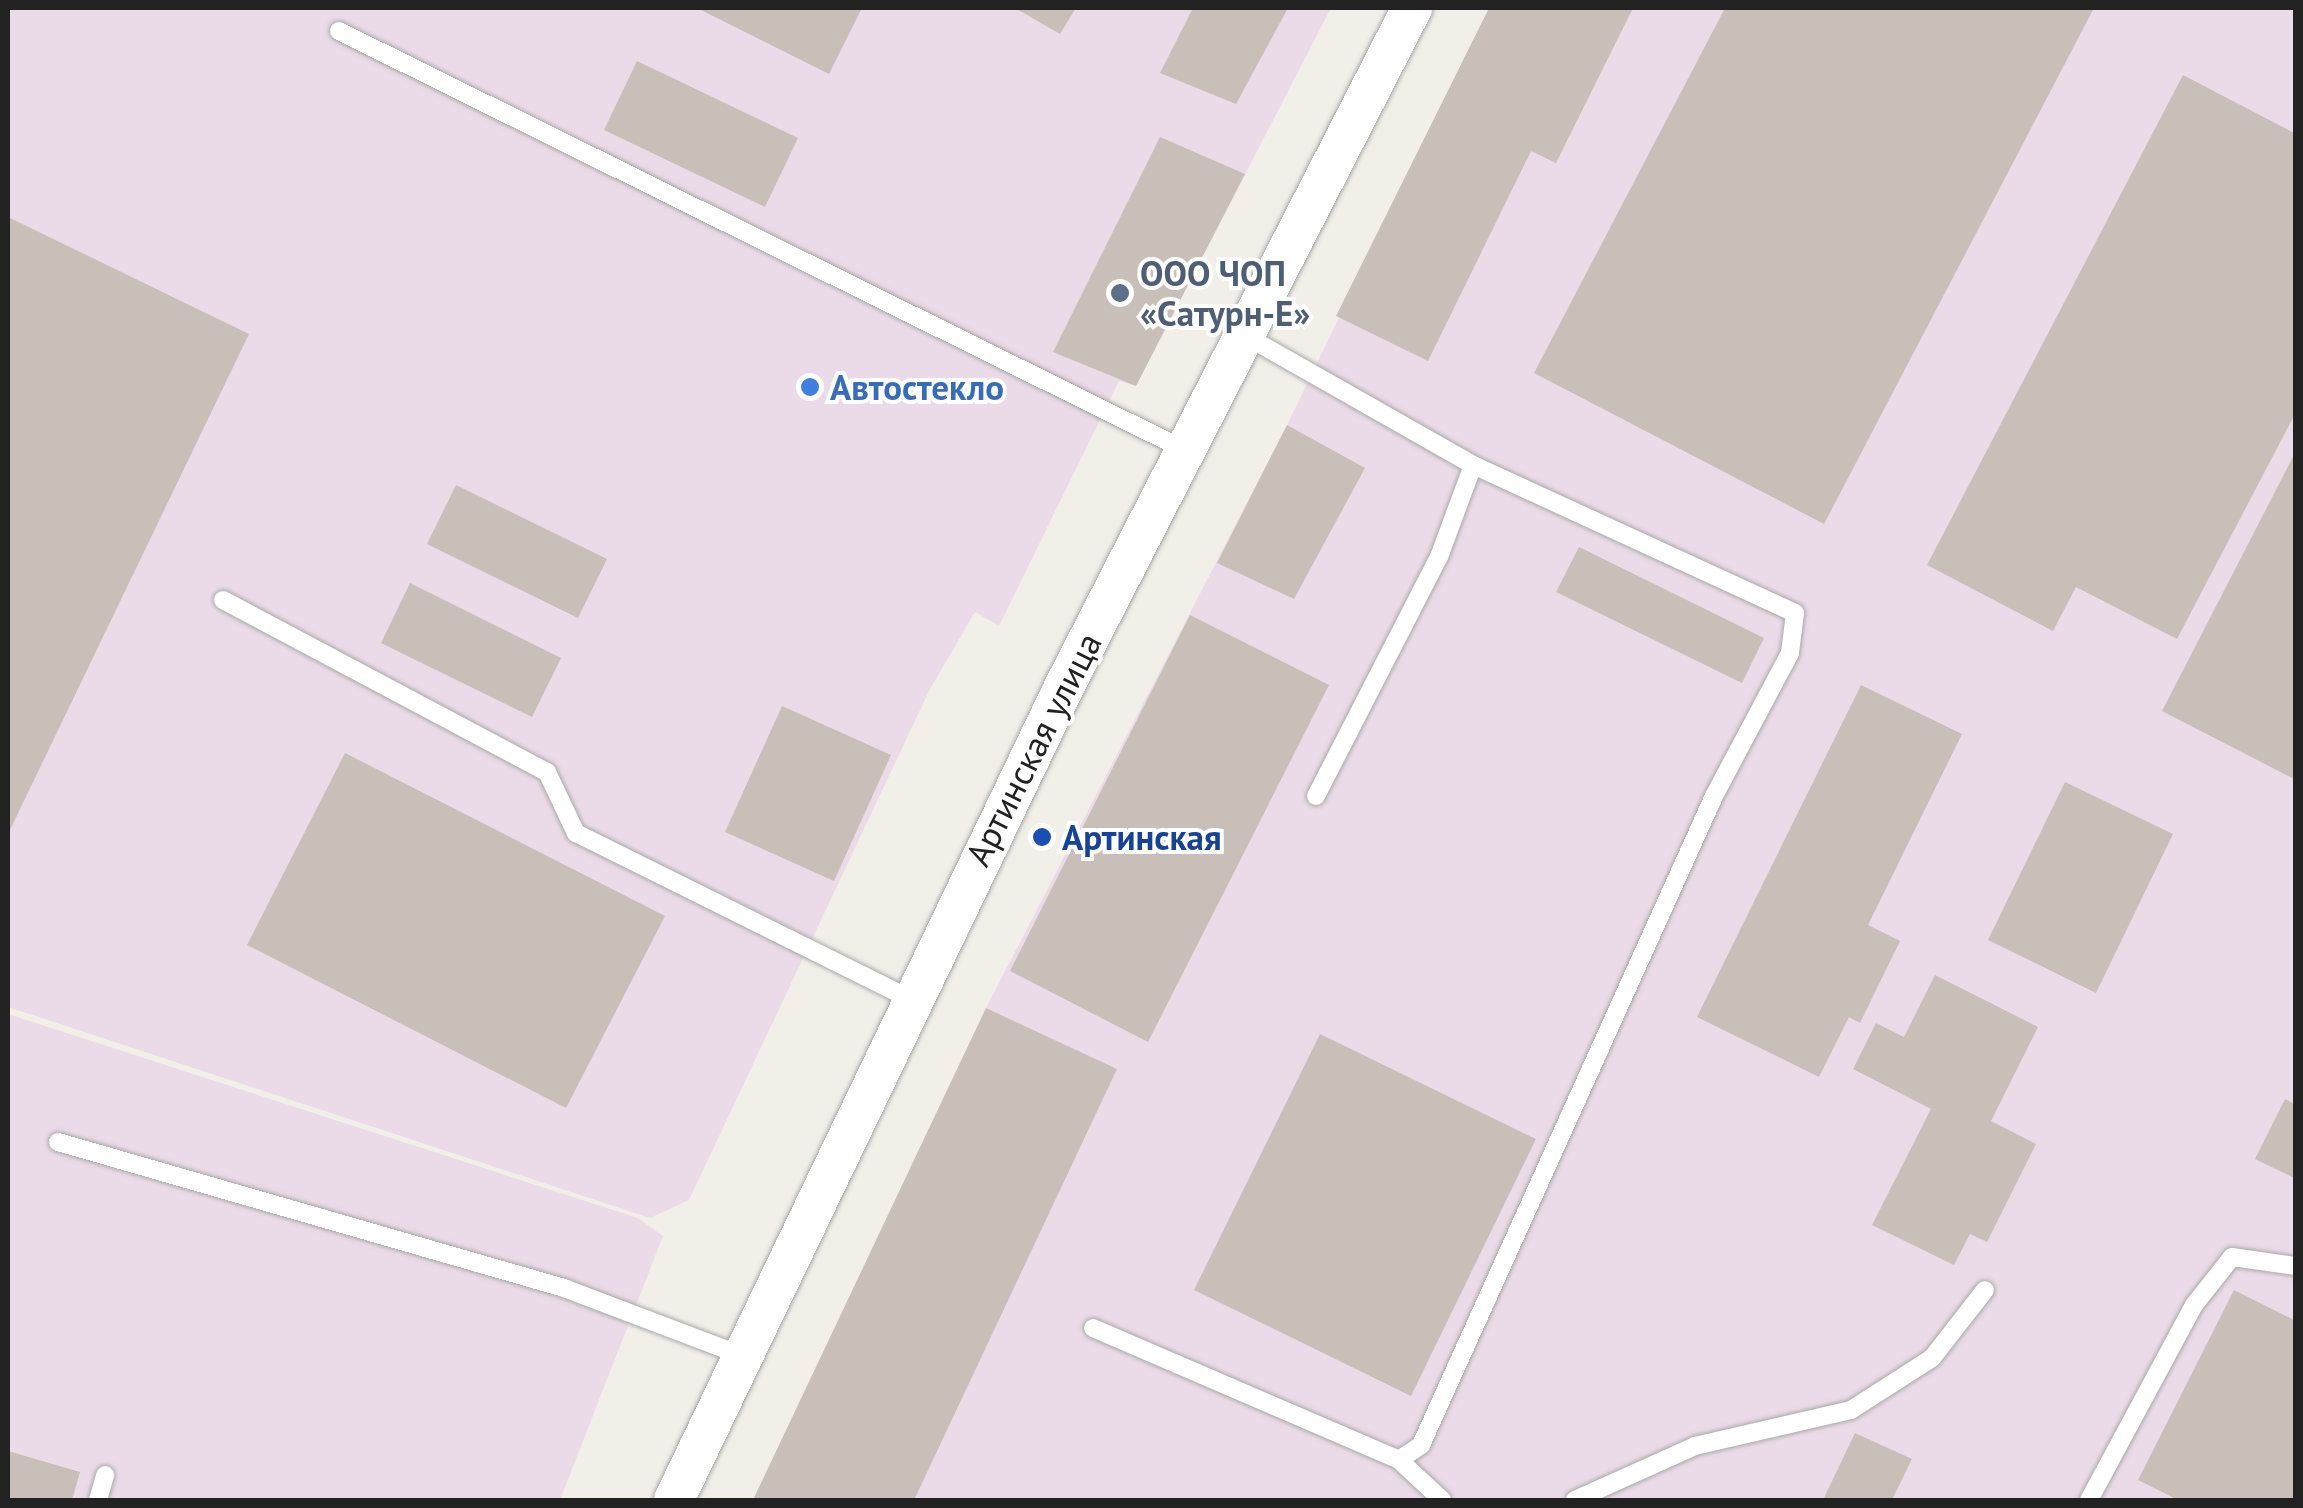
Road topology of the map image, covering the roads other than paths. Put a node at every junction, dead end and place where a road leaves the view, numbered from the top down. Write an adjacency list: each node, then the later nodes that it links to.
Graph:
1 (1412, 8): 3 (street, Артинская улица)
2 (339, 30): 4 (lane)
3 (1244, 335): 4 (street, Артинская улица); 5 (lane)
4 (1186, 450): 8 (street, Артинская улица)
5 (1473, 465): 7 (lane); 14 (lane)
6 (223, 600): 8 (lane)
7 (1316, 796)
8 (910, 999): 13 (street, Артинская улица)
9 (58, 1142): 13 (lane)
10 (2296, 1266): 20 (lane)
11 (1985, 1290): 19 (lane)
12 (1093, 1328): 14 (lane)
13 (740, 1354): 17 (street, Артинская улица)
14 (1399, 1460): 18 (lane)
15 (105, 1475): 16 (lane)
16 (98, 1500)
17 (674, 1500)
18 (1442, 1500)
19 (1575, 1500)
20 (2089, 1500)

